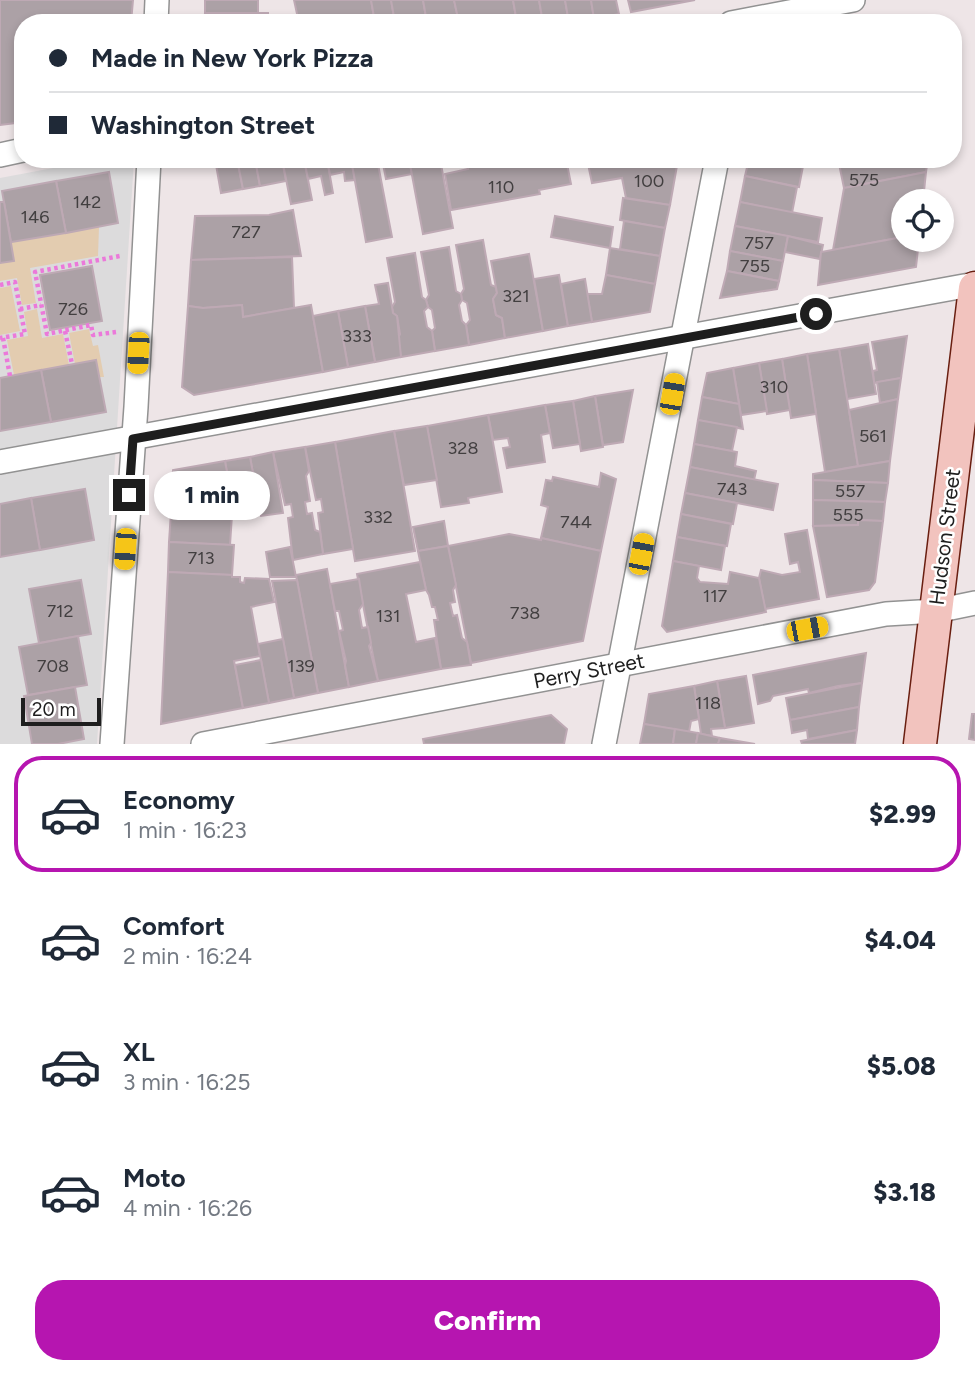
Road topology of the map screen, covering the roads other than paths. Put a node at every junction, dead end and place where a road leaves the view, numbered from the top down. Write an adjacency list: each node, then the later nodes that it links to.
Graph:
1 (853, 0): 2 (street)
2 (760, 14)
3 (148, 168): 7 (street)
4 (714, 168): 6 (street)
5 (975, 286): 6 (street); 10 (main road, Hudson Street)
6 (683, 339): 7 (street); 11 (street)
7 (133, 439): 8 (street); 12 (street)
8 (0, 463)
9 (975, 603): 10 (street, Perry Street)
10 (936, 611): 11 (street, Perry Street); 15 (main road, Hudson Street)
11 (619, 665): 13 (street, Perry Street); 14 (street)
12 (112, 744)
13 (203, 744)
14 (604, 744)
15 (920, 744)

